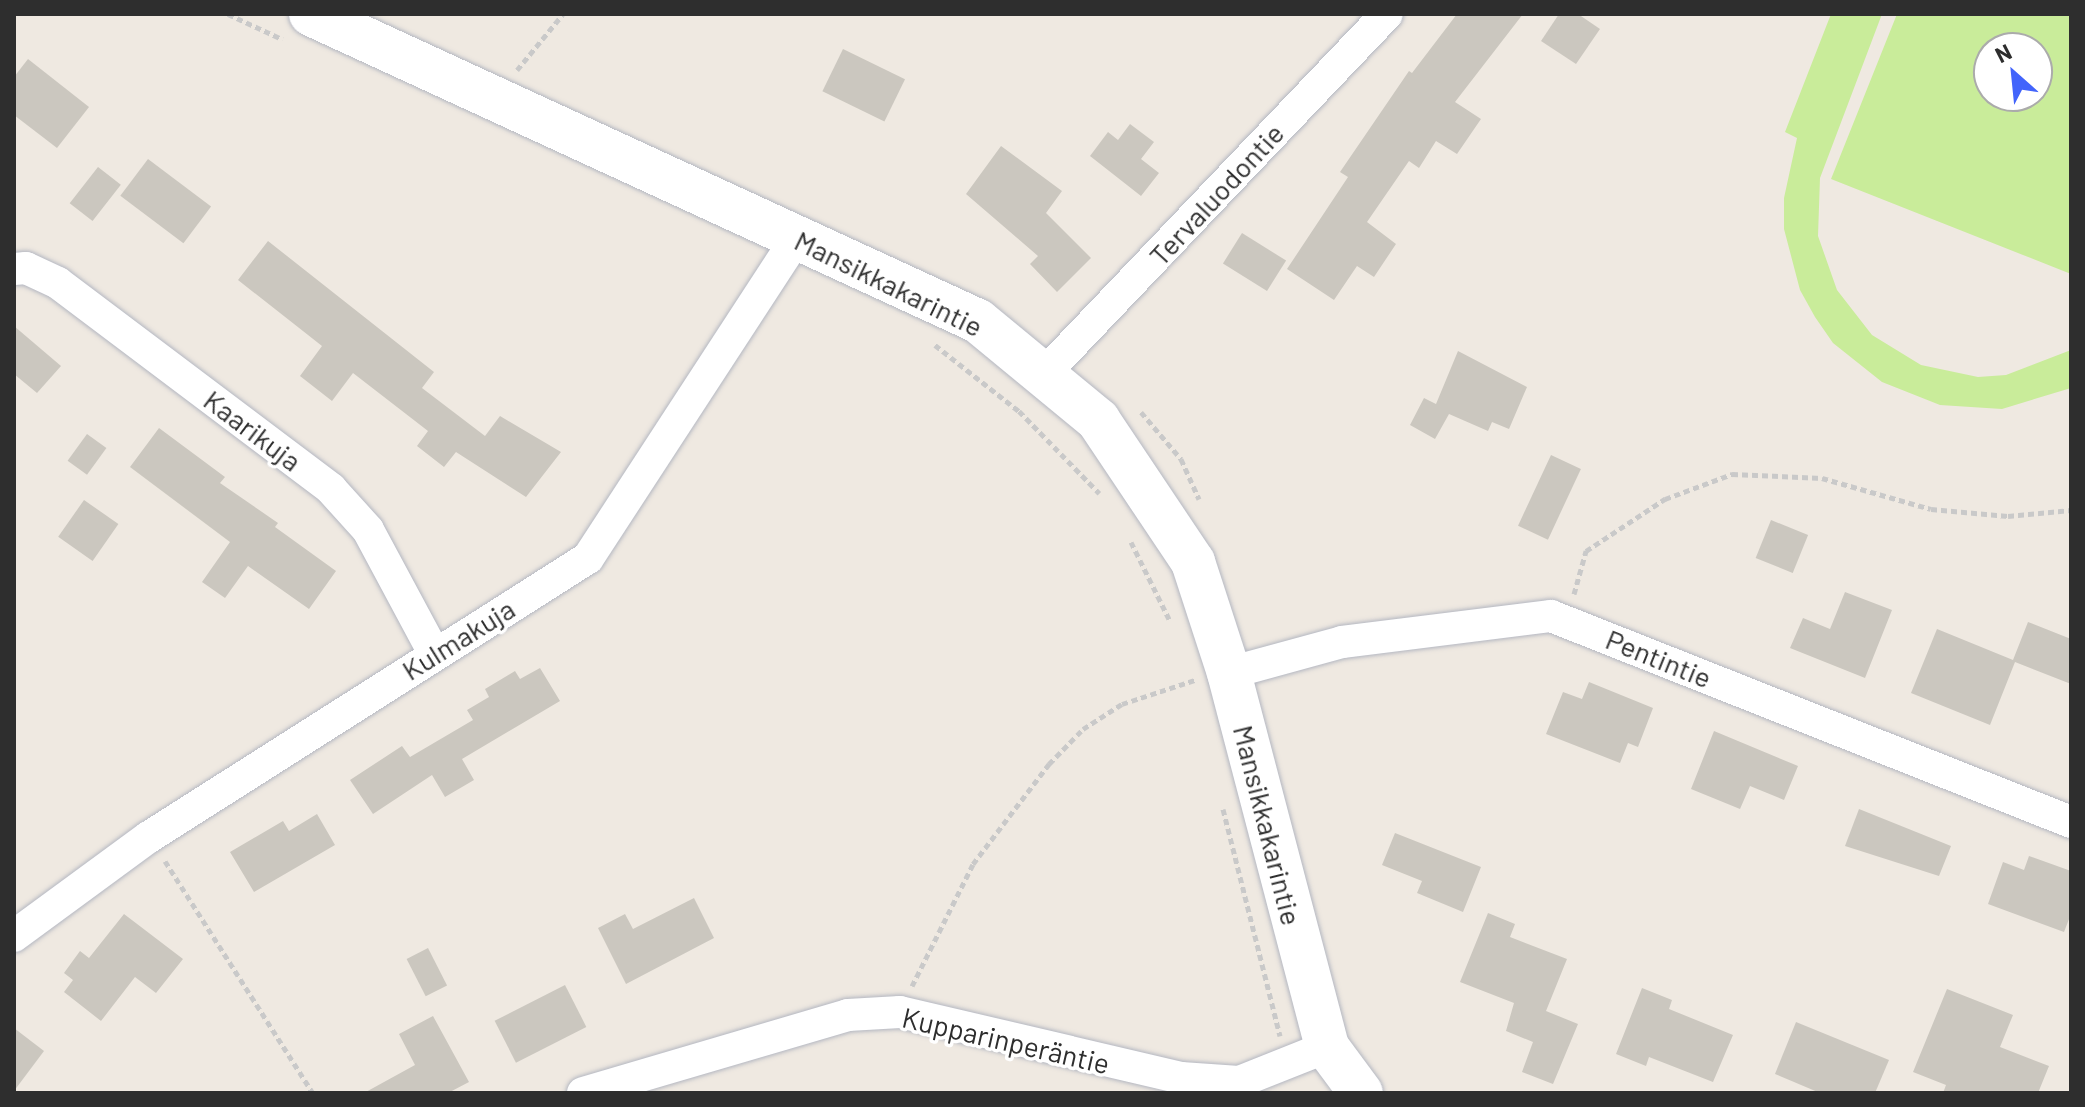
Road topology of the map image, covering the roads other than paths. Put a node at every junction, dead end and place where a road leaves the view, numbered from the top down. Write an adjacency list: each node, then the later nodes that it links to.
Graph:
1 (1387, 14): 5 (street, Tervaluodontie)
2 (298, 27): 3 (street, Mansikkakarintie)
3 (797, 238): 5 (street, Mansikkakarintie); 6 (street, Kulmakuja)
4 (14, 269): 6 (street, Kaarikuja)
5 (1044, 374): 7 (street, Mansikkakarintie)
6 (434, 653): 9 (street, Kulmakuja)
7 (1205, 683): 8 (street, Pentintie); 10 (street, Mansikkakarintie)
8 (2071, 822)
9 (14, 936)
10 (1308, 1054): 11 (street, Kupparinperäntie); 12 (street)
11 (583, 1093)
12 (1361, 1093)

